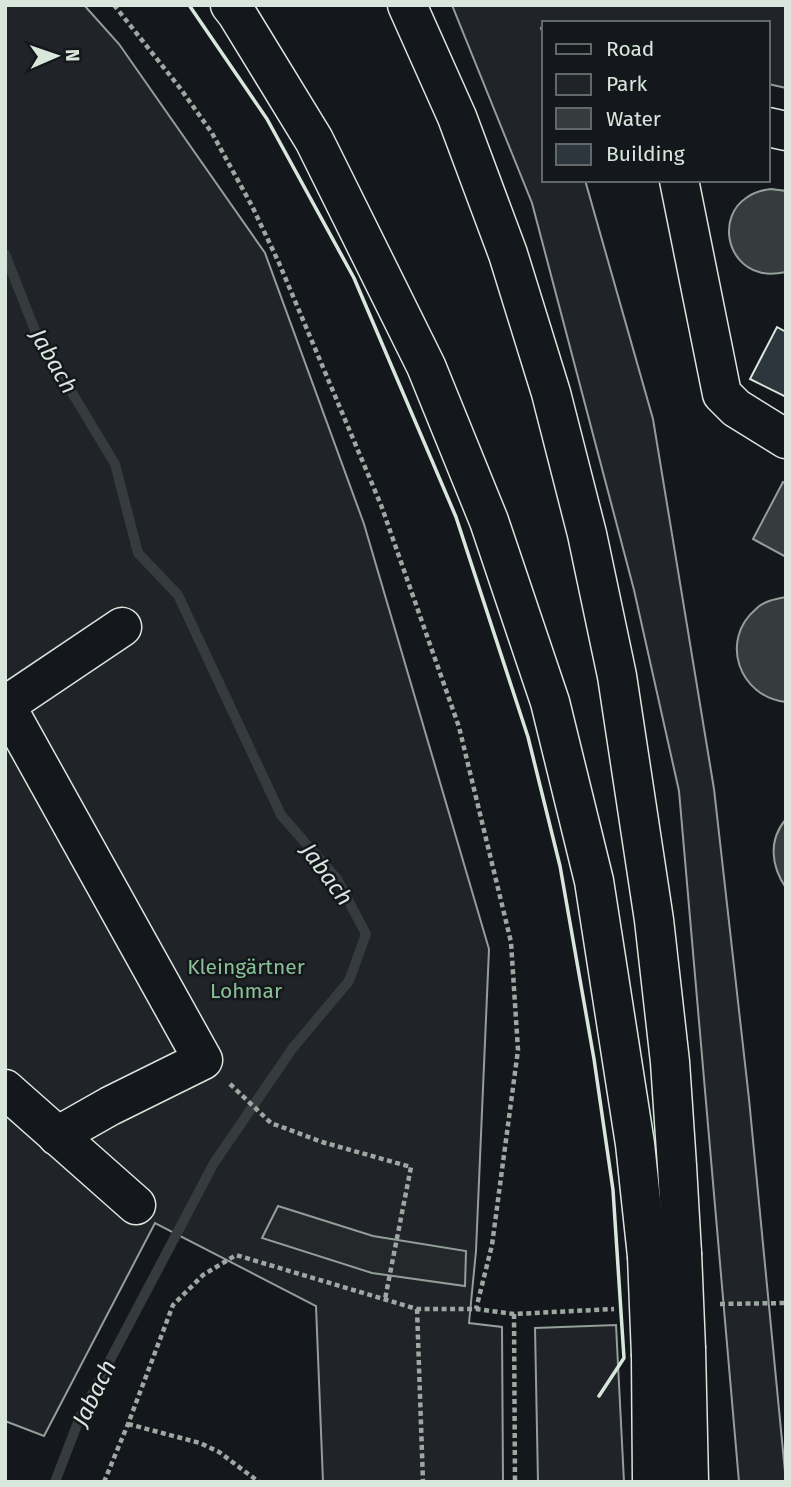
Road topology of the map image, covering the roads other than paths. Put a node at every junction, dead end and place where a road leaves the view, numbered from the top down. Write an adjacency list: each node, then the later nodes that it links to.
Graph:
1 (230, 5): 10 (main road)
2 (407, 5): 10 (main road)
3 (679, 182): 4 (main road)
4 (786, 439)
5 (122, 627): 6 (main road)
6 (6, 705): 8 (main road)
7 (5, 1089): 8 (main road)
8 (57, 1136): 9 (main road)
9 (136, 1205)
10 (664, 1254): 11 (main road, bridge)
11 (668, 1352): 12 (main road); 13 (main road)
12 (652, 1482)
13 (689, 1482)

